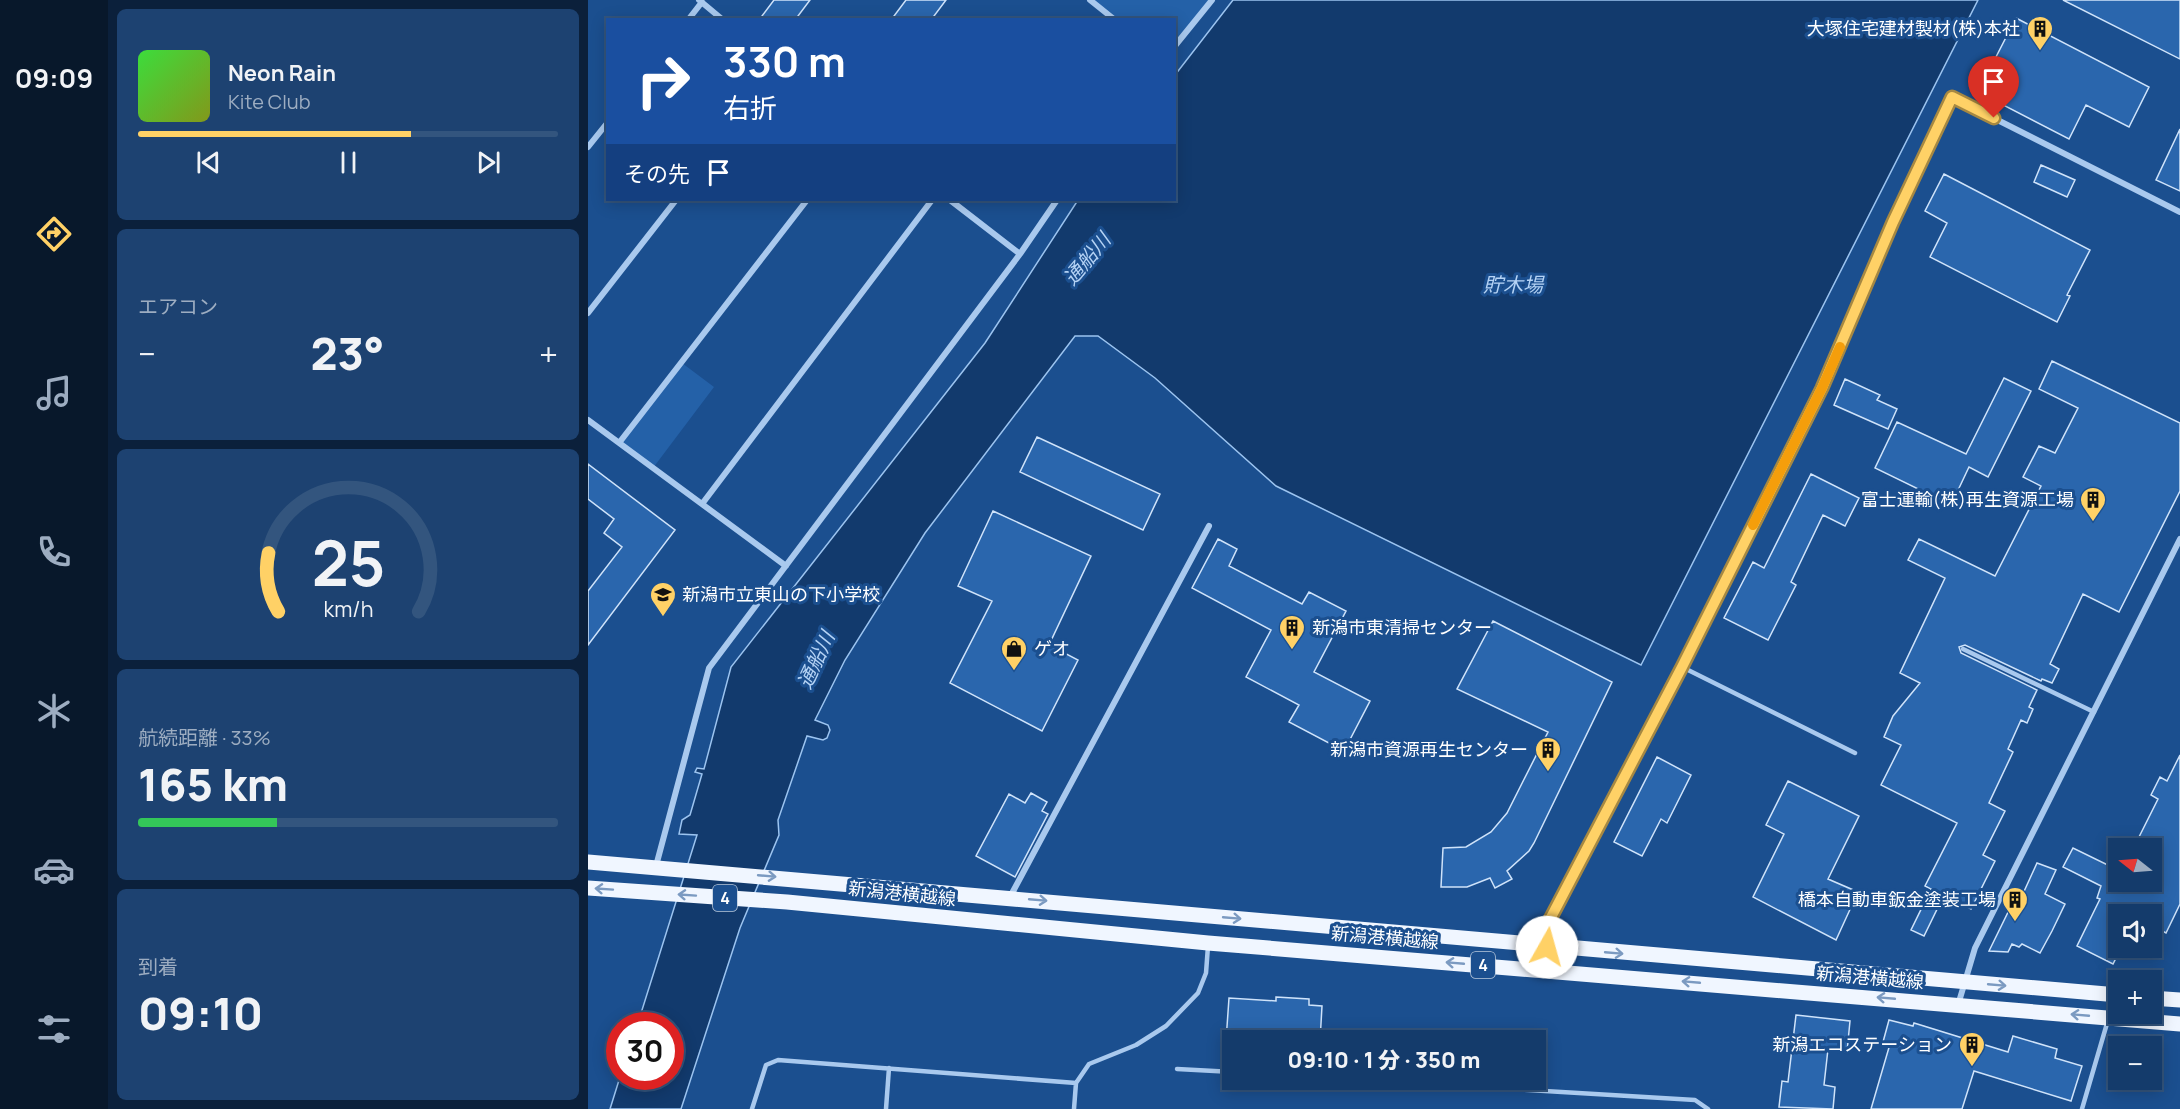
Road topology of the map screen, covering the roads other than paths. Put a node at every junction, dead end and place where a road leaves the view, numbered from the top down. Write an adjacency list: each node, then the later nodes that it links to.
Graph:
1 (1090, 0): 6 (street)
2 (1212, 0): 7 (street)
3 (700, 1): 4 (street); 5 (street)
4 (689, 18)
5 (721, 18)
6 (1112, 18)
7 (1176, 45)
8 (606, 124): 9 (street)
9 (588, 147)
10 (675, 201): 17 (street)
11 (806, 201): 19 (street)
12 (931, 201): 20 (street)
13 (951, 201): 16 (street)
14 (1057, 201): 16 (street)
15 (2180, 212): 25 (street)
16 (1020, 255): 23 (street)
17 (588, 313)
18 (588, 420): 19 (street)
19 (619, 443): 20 (street)
20 (702, 504): 23 (street)
21 (1209, 526): 31 (street)
22 (2180, 539): 26 (street)
23 (786, 566): 29 (street)
24 (1962, 649): 26 (lane)
25 (1682, 667): 27 (lane); 33 (street)
26 (2094, 712): 35 (street)
27 (1855, 753)
28 (588, 862): 29 (main road, 新潟港横越線 / 4)
29 (661, 867): 31 (main road, 新潟港横越線 / 4, one-way to 31)
30 (588, 888): 32 (main road, 新潟港横越線 / 4, one-way to 30)
31 (1010, 898): 33 (main road, 新潟港横越線 / 4, one-way to 33)
32 (1208, 943): 34 (main road, 新潟港横越線 / 4, one-way to 32); 47 (lane)
33 (1547, 947): 34 (street); 35 (main road, 新潟港横越線 / 4, one-way to 35)
34 (1555, 971): 39 (main road, 新潟港横越線 / 4, one-way to 34)
35 (1965, 982): 36 (main road, 新潟港横越線 / 4, one-way to 36); 39 (street)
36 (2108, 994)
37 (2162, 999): 38 (main road)
38 (2180, 1000)
39 (1958, 1005): 40 (main road, 新潟港横越線 / 4, one-way to 39)
40 (2108, 1018)
41 (2108, 1021): 53 (lane)
42 (2162, 1022): 43 (main road, 新潟港横越線 / 4)
43 (2180, 1024)
44 (889, 1068): 47 (lane); 49 (lane); 50 (lane)
45 (1177, 1069): 46 (lane)
46 (1222, 1071)
47 (1076, 1083): 51 (lane)
48 (1529, 1090): 52 (lane)
49 (752, 1109)
50 (886, 1109)
51 (1074, 1109)
52 (1708, 1109)
53 (2082, 1109)

